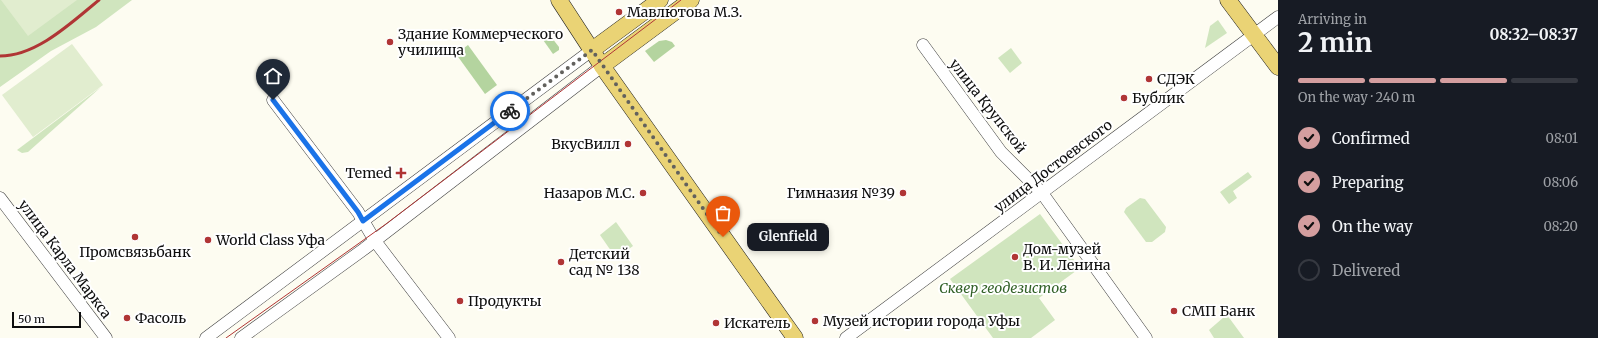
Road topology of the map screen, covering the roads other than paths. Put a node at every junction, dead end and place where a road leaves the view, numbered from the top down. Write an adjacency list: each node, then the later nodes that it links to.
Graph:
1 (559, 0): 8 (main road)
2 (660, 0): 8 (main road)
3 (691, 0): 9 (main road)
4 (1228, 0): 6 (main road)
5 (1278, 18): 6 (street, улица Достоевского)
6 (1254, 35): 10 (main road); 12 (street, улица Достоевского)
7 (923, 45): 12 (street, улица Крупской)
8 (592, 50): 9 (main road); 14 (street)
9 (602, 66): 15 (street); 20 (main road)
10 (1278, 67)
11 (273, 100): 14 (street)
12 (1042, 193): 21 (street, улица Достоевского); 22 (street, улица Крупской)
13 (0, 198): 16 (street, улица Карла Маркса)
14 (363, 221): 15 (street); 17 (street)
15 (375, 241): 18 (street); 19 (street)
16 (106, 338)
17 (206, 338)
18 (241, 338)
19 (449, 338)
20 (795, 338)
21 (846, 338)
22 (1146, 338)

